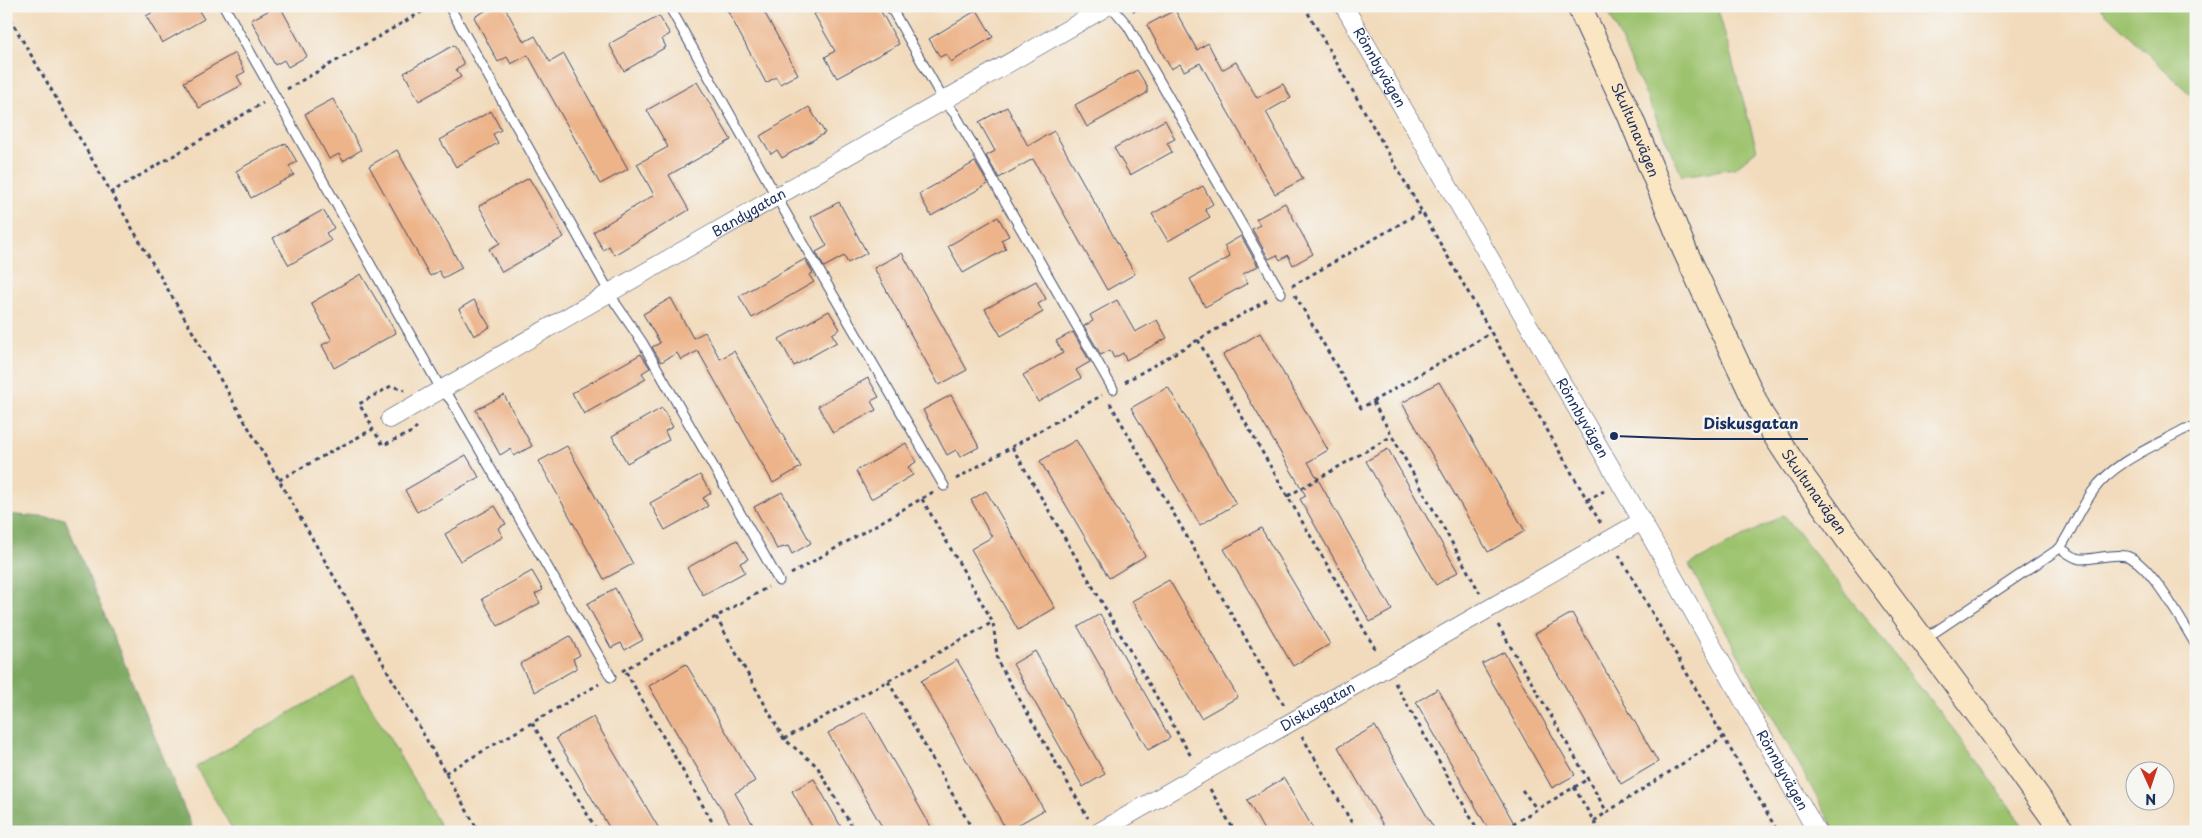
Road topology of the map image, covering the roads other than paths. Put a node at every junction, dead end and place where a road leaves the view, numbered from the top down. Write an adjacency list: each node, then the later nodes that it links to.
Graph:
1 (224, 6): 12 (lane)
2 (449, 6): 11 (lane)
3 (669, 6): 9 (lane)
4 (890, 6): 8 (lane)
5 (1110, 6): 8 (street, Bandygatan); 10 (lane)
6 (1344, 6): 17 (street, Rönnbyvägen)
7 (1579, 6): 20 (main road, Skultunavägen)
8 (944, 101): 9 (street, Bandygatan); 13 (lane)
9 (777, 198): 11 (street, Bandygatan); 16 (lane)
10 (1280, 292)
11 (610, 293): 12 (street, Bandygatan); 19 (lane)
12 (441, 389): 14 (street, Bandygatan); 22 (lane)
13 (1113, 389)
14 (390, 420)
15 (2196, 428): 18 (lane)
16 (944, 486)
17 (1642, 521): 23 (street, Diskusgatan); 24 (street, Rönnbyvägen)
18 (2060, 548): 20 (lane); 21 (lane)
19 (779, 581)
20 (1922, 640): 25 (main road, Skultunavägen)
21 (2196, 645)
22 (611, 677)
23 (1095, 828)
24 (1817, 832)
25 (2063, 832)

